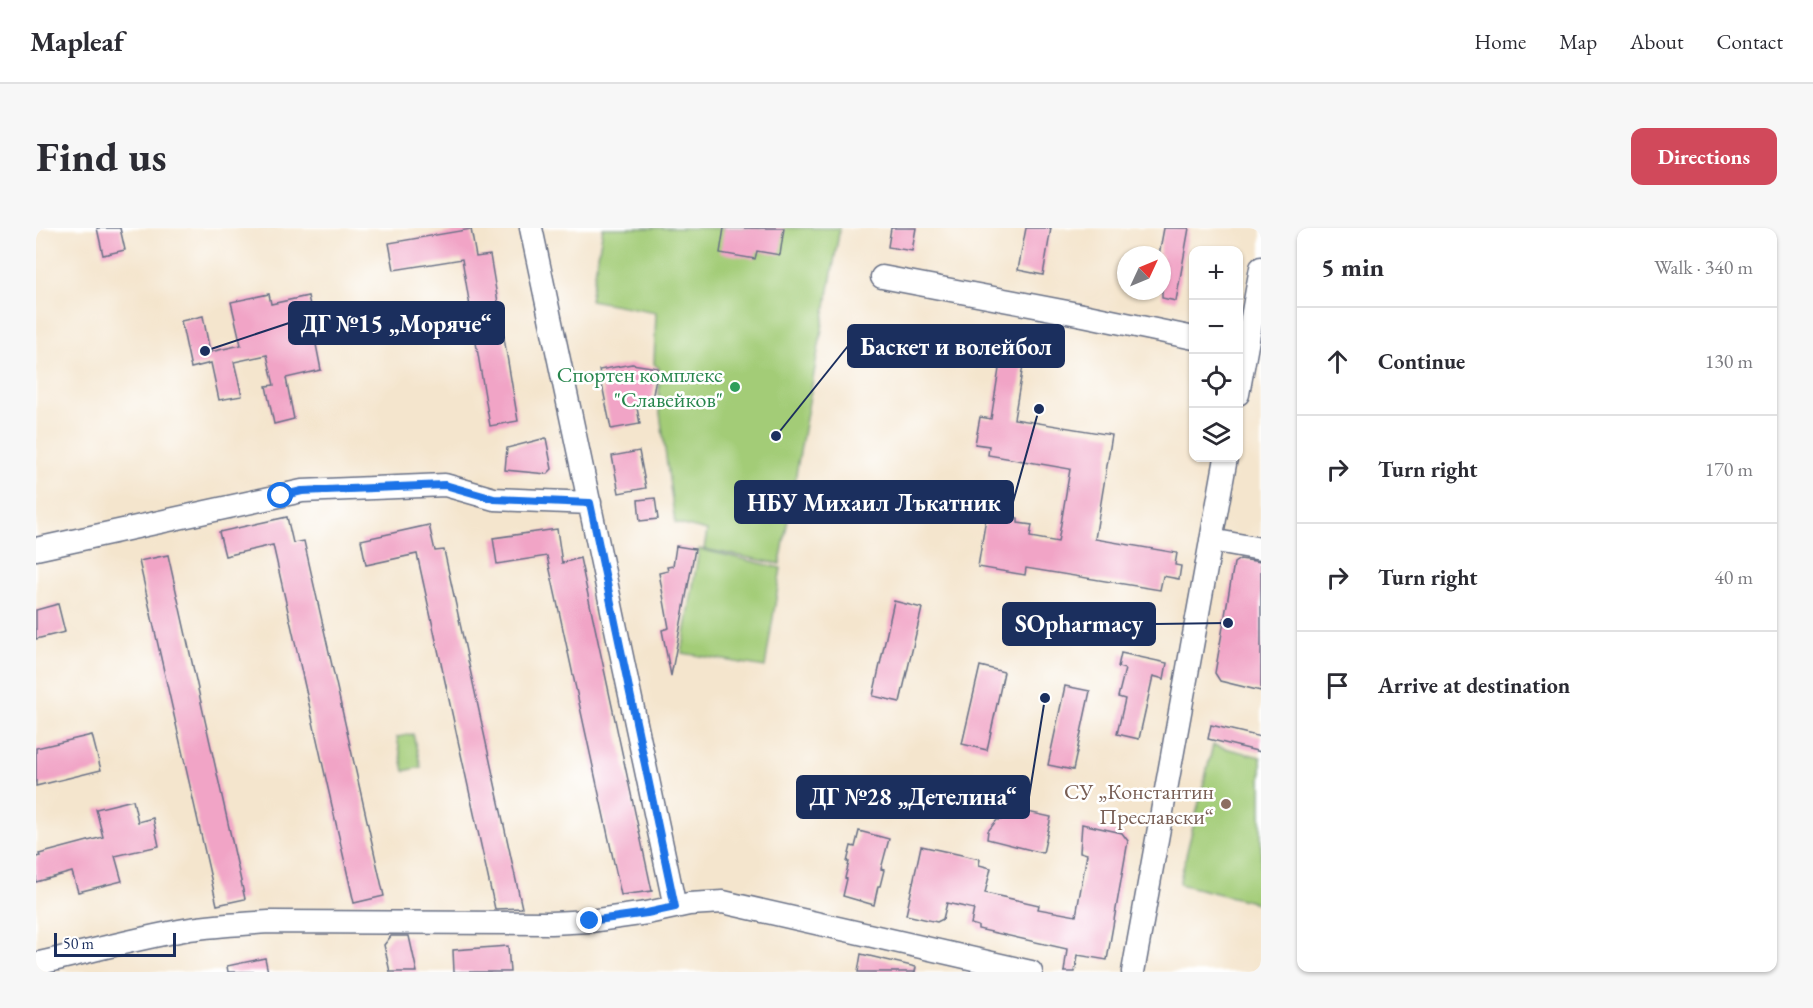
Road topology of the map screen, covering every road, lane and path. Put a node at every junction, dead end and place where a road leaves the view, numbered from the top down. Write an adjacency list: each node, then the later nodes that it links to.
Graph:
1 (531, 228): 7 (street)
2 (1261, 268): 5 (street)
3 (882, 277): 4 (street)
4 (1189, 337)
5 (1243, 348)
6 (1226, 462): 8 (street)
7 (590, 503): 9 (street); 11 (street)
8 (1211, 540): 10 (street); 14 (street)
9 (36, 549)
10 (1261, 549)
11 (675, 907): 12 (street); 13 (street)
12 (36, 964)
13 (1031, 972)
14 (1133, 972)

